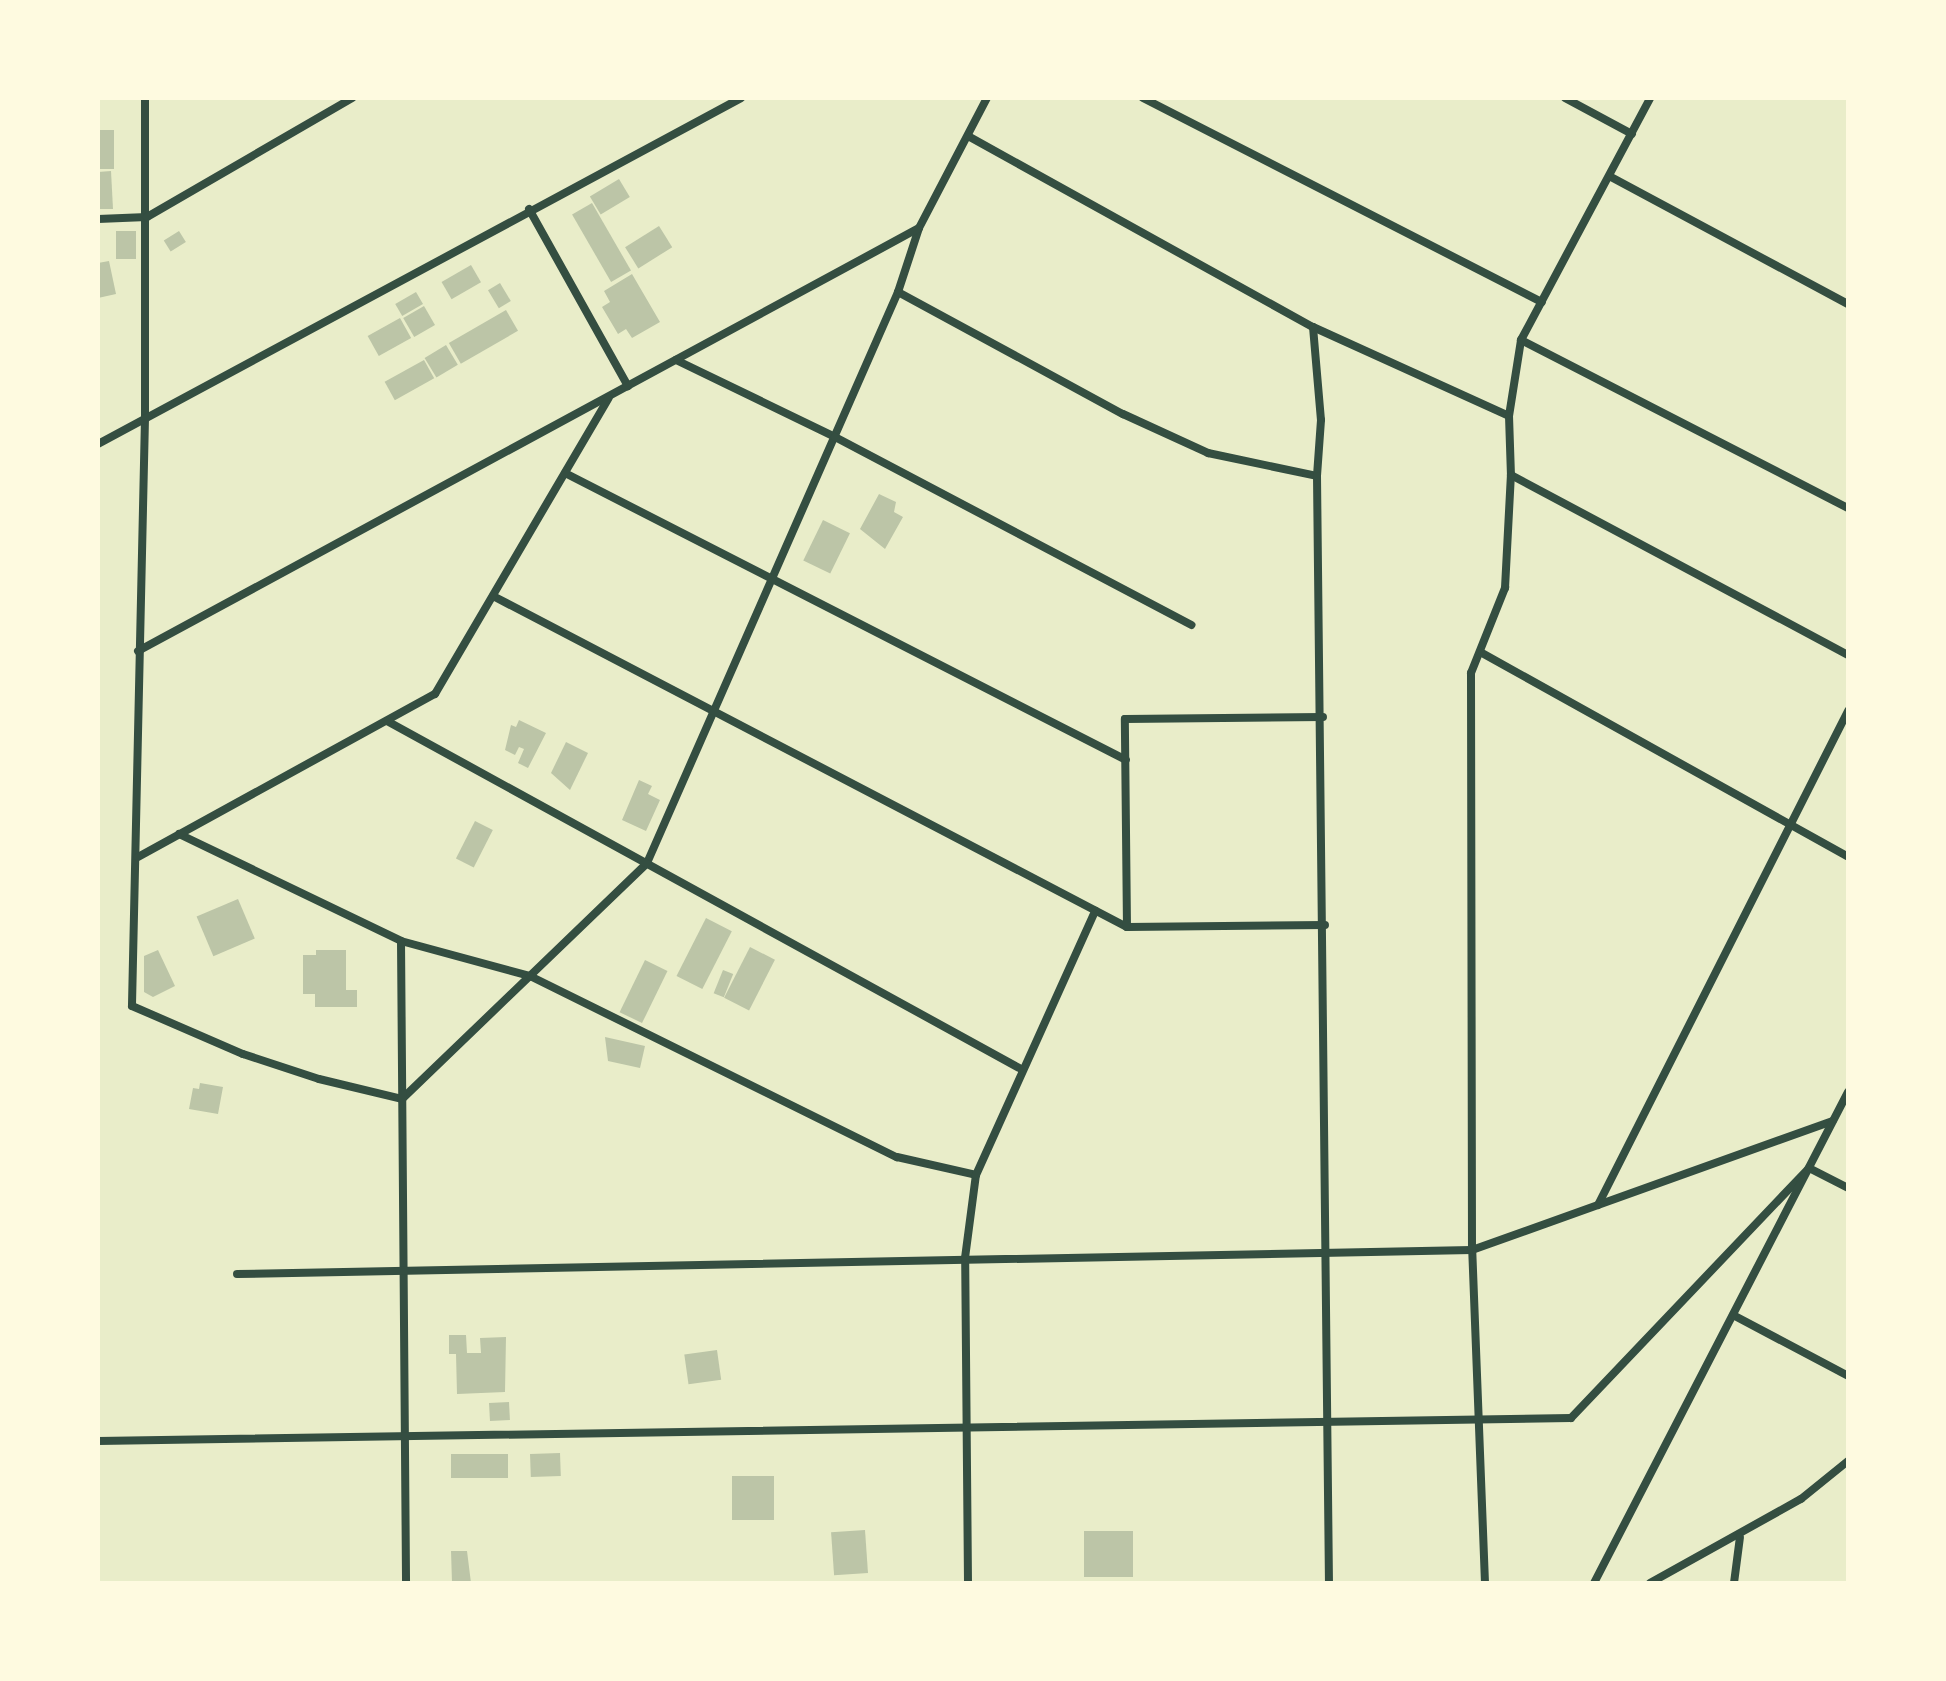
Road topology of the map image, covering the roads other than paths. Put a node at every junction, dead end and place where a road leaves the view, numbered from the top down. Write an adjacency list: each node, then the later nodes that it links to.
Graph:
1 (145, 98): 14 (street)
2 (352, 98): 14 (street)
3 (719, 98): 9 (street)
4 (741, 98): 9 (street)
5 (987, 98): 11 (street)
6 (1143, 98): 19 (street)
7 (1565, 98): 10 (street)
8 (1650, 98): 10 (street)
9 (724, 107): 13 (street)
10 (1632, 134): 12 (street)
11 (968, 136): 16 (street); 21 (street)
12 (1611, 177): 19 (street); 20 (street)
13 (529, 209): 24 (street); 27 (street)
14 (147, 217): 15 (street); 27 (street)
15 (98, 219)
16 (919, 228): 17 (street); 23 (street)
17 (898, 292): 28 (street); 32 (street)
18 (1848, 294): 20 (street)
19 (1542, 302): 22 (street)
20 (1844, 302)
21 (1313, 327): 26 (street); 32 (street)
22 (1521, 340): 26 (street); 33 (street)
23 (676, 360): 24 (street); 28 (street)
24 (628, 386): 25 (street)
25 (611, 395): 30 (street); 37 (street)
26 (1509, 416): 31 (street)
27 (145, 418): 29 (street); 37 (street)
28 (835, 437): 34 (street); 36 (street)
29 (98, 444)
30 (565, 473): 34 (street); 35 (street)
31 (1511, 475): 38 (street); 39 (street)
32 (1317, 476): 42 (street)
33 (1848, 508)
34 (773, 580): 41 (street); 44 (street)
35 (493, 596): 41 (street); 43 (street)
36 (1191, 625)
37 (138, 651): 47 (street)
38 (1482, 653): 45 (street); 63 (street)
39 (1848, 655)
40 (1848, 711): 45 (street)
41 (714, 712): 49 (street); 50 (street)
42 (1323, 717): 44 (street); 51 (street)
43 (387, 721): 46 (street); 49 (street)
44 (1126, 760): 52 (street)
45 (1788, 824): 48 (street); 62 (street)
46 (179, 834): 47 (street); 53 (street)
47 (138, 857): 57 (street)
48 (1848, 857)
49 (647, 863): 54 (street); 55 (street)
50 (1095, 911): 52 (street); 55 (street)
51 (1325, 925): 52 (street); 64 (street)
52 (1127, 927)
53 (401, 941): 54 (street); 57 (street)
54 (530, 976): 57 (street); 60 (street)
55 (1023, 1070): 60 (street)
56 (1848, 1092): 58 (street)
57 (402, 1099): 66 (street)
58 (1833, 1121): 59 (street); 62 (street)
59 (1809, 1168): 61 (street); 68 (street); 70 (street)
60 (976, 1175): 65 (street)
61 (1848, 1188)
62 (1598, 1205): 63 (street)
63 (1472, 1250): 64 (street); 70 (street)
64 (1327, 1251): 65 (street); 71 (street)
65 (965, 1258): 66 (street); 72 (street)
66 (403, 1270): 67 (street); 73 (street)
67 (237, 1274)
68 (1733, 1315): 69 (street); 81 (street)
69 (1848, 1376)
70 (1482, 1420): 71 (street); 80 (street)
71 (1328, 1422): 72 (street); 79 (street)
72 (967, 1428): 73 (street); 78 (street)
73 (405, 1436): 74 (street); 77 (street)
74 (98, 1441)
75 (1848, 1461): 76 (street)
76 (1740, 1537): 82 (street); 83 (street)
77 (406, 1583)
78 (968, 1583)
79 (1329, 1583)
80 (1485, 1583)
81 (1594, 1583)
82 (1650, 1583)
83 (1734, 1583)

